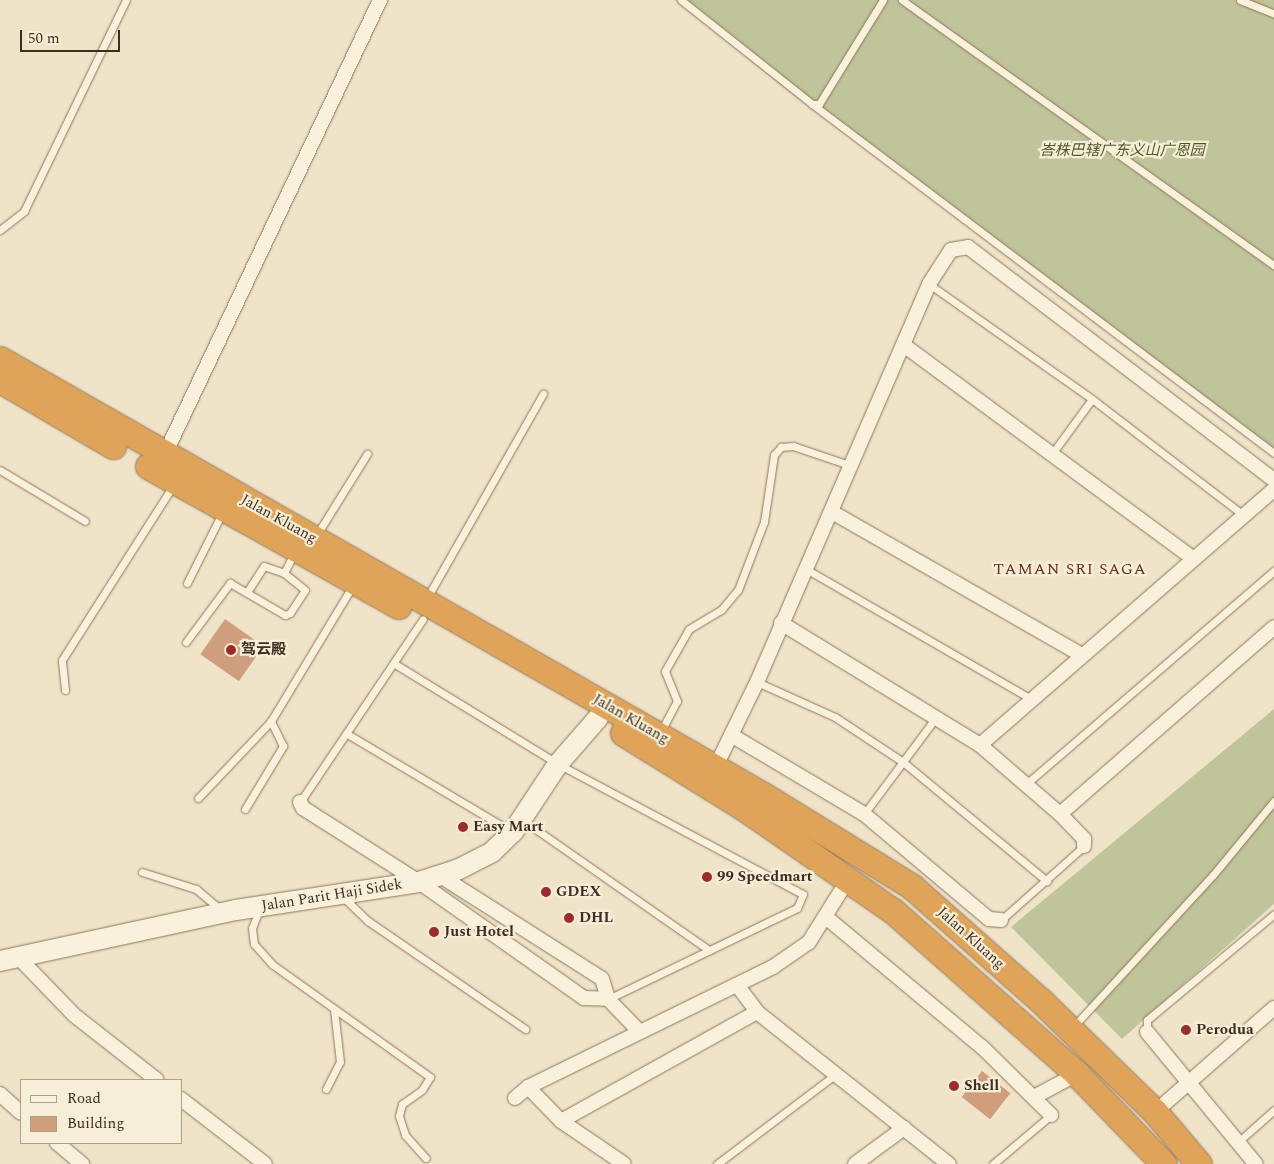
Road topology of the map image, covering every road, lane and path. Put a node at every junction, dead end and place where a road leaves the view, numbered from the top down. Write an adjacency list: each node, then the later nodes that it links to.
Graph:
1 (126, 0): 9 (lane)
2 (380, 0): 20 (street)
3 (681, 0): 8 (lane)
4 (883, 0): 8 (lane)
5 (902, 0): 10 (lane)
6 (1240, 0): 7 (lane)
7 (1274, 14)
8 (812, 104): 19 (lane)
9 (0, 230)
10 (1274, 265)
11 (929, 284): 12 (street); 16 (lane); 23 (street)
12 (905, 346): 17 (street); 21 (street)
13 (0, 359): 20 (highway, Jalan Kluang)
14 (0, 380): 24 (highway, Jalan Kluang)
15 (544, 394): 38 (lane)
16 (1092, 399): 17 (lane); 28 (lane)
17 (1054, 451): 31 (street)
18 (367, 454): 30 (lane)
19 (1274, 454)
20 (164, 456): 30 (highway, Jalan Kluang)
21 (852, 466): 27 (street); 51 (lane)
22 (0, 470): 29 (lane)
23 (1274, 480)
24 (175, 481): 26 (highway, Jalan Kluang); 45 (lane)
25 (1274, 489): 28 (street)
26 (223, 511): 30 (highway, Jalan Kluang); 36 (lane)
27 (832, 512): 32 (street); 42 (street)
28 (1242, 514): 31 (street)
29 (85, 521)
30 (305, 544): 34 (lane); 35 (highway, Jalan Kluang); 38 (highway, Jalan Kluang)
31 (1192, 557): 42 (street)
32 (806, 569): 39 (street); 46 (lane)
33 (1274, 571): 57 (lane)
34 (284, 573): 37 (lane); 37 (lane)
35 (354, 582): 38 (highway, Jalan Kluang); 49 (lane)
36 (187, 583)
37 (248, 592): 41 (lane)
38 (424, 611): 43 (lane); 48 (highway, Jalan Kluang); 51 (highway, Jalan Kluang)
39 (781, 623): 44 (street); 47 (street)
40 (1274, 627): 63 (street)
41 (186, 642)
42 (1082, 655): 46 (street)
43 (395, 664): 50 (lane); 55 (lane)
44 (757, 682): 52 (street); 54 (lane)
45 (65, 690)
46 (1031, 699): 53 (street)
47 (938, 716): 53 (street); 54 (lane)
48 (598, 718): 55 (street, Jalan Parit Haji Sidek); 68 (highway, Jalan Kluang)
49 (271, 721): 58 (lane); 61 (lane)
50 (349, 735): 60 (lane); 64 (lane)
51 (659, 735): 56 (highway, Jalan Kluang)
52 (731, 735): 56 (street); 62 (street)
53 (980, 745): 57 (street)
54 (903, 762): 62 (lane); 69 (lane)
55 (558, 764): 64 (street, Jalan Parit Haji Sidek); 81 (lane)
56 (715, 768): 71 (highway, Jalan Kluang)
57 (1026, 784): 63 (street)
58 (198, 798)
59 (1274, 801): 91 (lane)
60 (300, 802): 70 (street)
61 (245, 809)
62 (864, 814): 73 (street)
63 (1060, 814): 65 (street)
64 (518, 827): 67 (street, Jalan Parit Haji Sidek); 81 (lane)
65 (1084, 846): 69 (lane)
66 (142, 872): 76 (lane)
67 (439, 875): 70 (street, Jalan Parit Haji Sidek); 84 (street)
68 (848, 878): 75 (highway, Jalan Kluang); 78 (street)
69 (1048, 881): 80 (lane)
70 (419, 882): 72 (street, Jalan Parit Haji Sidek); 84 (street)
71 (911, 886): 75 (highway); 79 (highway, Jalan Kluang)
72 (338, 893): 74 (street, Jalan Parit Haji Sidek); 90 (lane)
73 (969, 902): 79 (street); 80 (street)
74 (261, 905): 76 (street, Jalan Parit Haji Sidek); 87 (lane)
75 (893, 911): 89 (highway, Jalan Kluang)
76 (223, 913): 82 (street, Jalan Parit Haji Sidek)
77 (1274, 914): 93 (lane)
78 (827, 918): 83 (street); 101 (street)
79 (951, 918): 85 (highway, Jalan Kluang)
80 (1001, 920)
81 (709, 950): 84 (lane)
82 (9, 960): 96 (street)
83 (737, 985): 88 (street); 92 (street)
84 (608, 999): 92 (street)
85 (1040, 1000): 89 (highway); 91 (highway, Jalan Kluang)
86 (1274, 1008): 97 (street)
87 (334, 1009): 99 (lane); 112 (lane)
88 (758, 1012): 94 (street); 108 (street)
89 (1015, 1016): 95 (highway, Jalan Kluang)
90 (525, 1029)
91 (1070, 1030): 106 (highway, Jalan Kluang)
92 (640, 1032): 98 (street)
93 (1147, 1032): 97 (street)
94 (836, 1074): 109 (street); 116 (lane)
95 (1077, 1074): 101 (street); 120 (highway, Jalan Kluang)
96 (156, 1079)
97 (1188, 1082): 106 (street); 110 (street)
98 (528, 1087): 102 (street); 108 (street)
99 (326, 1089)
100 (0, 1094): 105 (street)
101 (1034, 1097): 107 (street)
102 (515, 1098)
103 (182, 1100): 114 (street)
104 (1274, 1110): 110 (lane)
105 (20, 1112)
106 (1155, 1112): 121 (highway, Jalan Kluang)
107 (1051, 1115): 119 (lane)
108 (561, 1121): 115 (street)
109 (904, 1128): 117 (street); 118 (street)
110 (1238, 1142): 122 (street)
111 (58, 1144): 113 (street)
112 (426, 1158)
113 (82, 1164)
114 (265, 1164)
115 (624, 1164)
116 (716, 1164)
117 (855, 1164)
118 (949, 1164)
119 (993, 1164)
120 (1164, 1164)
121 (1199, 1164)
122 (1256, 1164)

